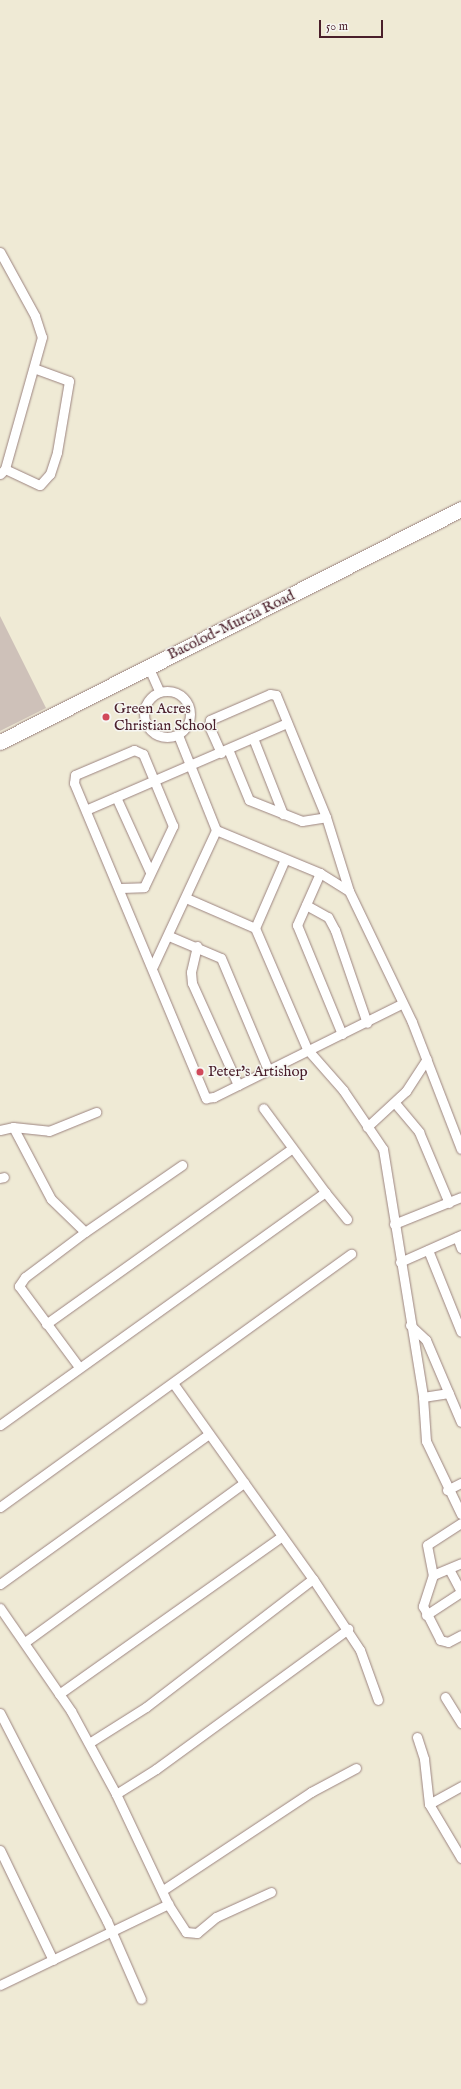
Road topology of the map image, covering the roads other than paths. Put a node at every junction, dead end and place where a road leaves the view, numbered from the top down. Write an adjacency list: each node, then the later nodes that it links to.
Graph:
1 (0, 252): 2 (street)
2 (34, 368): 3 (street); 3 (street)
3 (2, 471)
4 (461, 508): 5 (main road, Bacolod-Murcia Road)
5 (148, 666): 6 (street); 10 (main road, Bacolod-Murcia Road)
6 (159, 692): 8 (street); 8 (street)
7 (287, 723): 9 (street); 11 (street); 17 (street)
8 (178, 735): 12 (street)
9 (253, 738): 11 (street); 16 (street)
10 (0, 742)
11 (224, 751): 12 (street); 16 (street)
12 (192, 765): 13 (street); 18 (street)
13 (153, 781): 14 (street); 15 (street); 20 (street)
14 (116, 797): 15 (street); 20 (street)
15 (88, 809): 22 (street)
16 (283, 814): 17 (street)
17 (326, 816): 23 (street)
18 (216, 830): 19 (street); 24 (street)
19 (285, 859): 21 (street); 26 (street)
20 (150, 872): 22 (street)
21 (320, 873): 23 (street); 25 (street)
22 (120, 888): 29 (street)
23 (349, 891): 30 (street)
24 (186, 898): 26 (street); 27 (street)
25 (306, 905): 31 (street); 32 (street)
26 (255, 928): 33 (street)
27 (169, 936): 28 (street); 29 (street)
28 (197, 946): 35 (street); 36 (street)
29 (153, 966): 36 (street)
30 (401, 1004): 31 (street); 34 (street)
31 (367, 1023): 32 (street)
32 (342, 1034): 33 (street)
33 (307, 1049): 35 (street); 41 (street)
34 (427, 1060): 37 (street); 44 (street)
35 (268, 1070): 36 (street)
36 (238, 1085)
37 (395, 1103): 41 (street); 48 (street)
38 (263, 1108): 43 (street)
39 (96, 1112): 40 (street)
40 (13, 1127): 42 (street); 51 (street)
41 (368, 1127): 50 (street)
42 (0, 1130)
43 (291, 1149): 46 (street); 57 (street)
44 (461, 1149)
45 (182, 1165): 51 (street)
46 (325, 1192): 49 (street); 60 (street)
47 (461, 1197): 48 (street)
48 (449, 1203): 50 (street)
49 (347, 1219)
50 (394, 1224): 56 (street)
51 (85, 1232): 57 (street)
52 (459, 1236): 53 (street); 54 (street)
53 (461, 1248)
54 (428, 1250): 56 (street); 59 (street)
55 (351, 1254): 61 (street)
56 (400, 1262): 58 (street)
57 (46, 1324): 60 (street)
58 (410, 1325): 62 (street); 63 (street)
59 (461, 1332)
60 (79, 1367): 65 (street)
61 (173, 1383): 66 (street); 70 (street)
62 (449, 1393): 63 (street); 64 (street)
63 (423, 1397): 69 (street)
64 (461, 1422)
65 (0, 1425)
66 (209, 1434): 67 (street); 78 (street)
67 (244, 1483): 73 (street); 84 (street)
68 (461, 1483): 69 (street)
69 (447, 1490): 71 (street)
70 (0, 1507)
71 (461, 1514)
72 (461, 1524): 76 (street)
73 (282, 1536): 77 (street); 85 (street)
74 (461, 1563): 75 (street)
75 (449, 1569): 76 (street); 79 (street)
76 (433, 1575): 81 (street)
77 (313, 1579): 82 (street); 91 (street)
78 (0, 1584)
79 (461, 1592): 81 (street)
80 (0, 1608): 84 (street)
81 (426, 1615): 83 (street)
82 (348, 1629): 87 (street); 94 (street)
83 (461, 1635)
84 (25, 1642): 85 (street)
85 (59, 1694): 91 (street)
86 (446, 1697): 89 (street)
87 (378, 1700)
88 (0, 1713): 101 (street)
89 (461, 1723)
90 (417, 1737): 95 (street)
91 (89, 1743): 94 (street)
92 (356, 1768): 98 (street)
93 (461, 1786): 95 (street)
94 (116, 1794): 98 (street)
95 (429, 1804): 97 (street)
96 (0, 1850): 102 (street)
97 (461, 1858)
98 (163, 1890): 100 (street)
99 (271, 1892): 100 (street)
100 (168, 1904): 101 (street)
101 (112, 1931): 102 (street); 104 (street)
102 (53, 1960): 103 (street)
103 (0, 1985)
104 (141, 1999)

